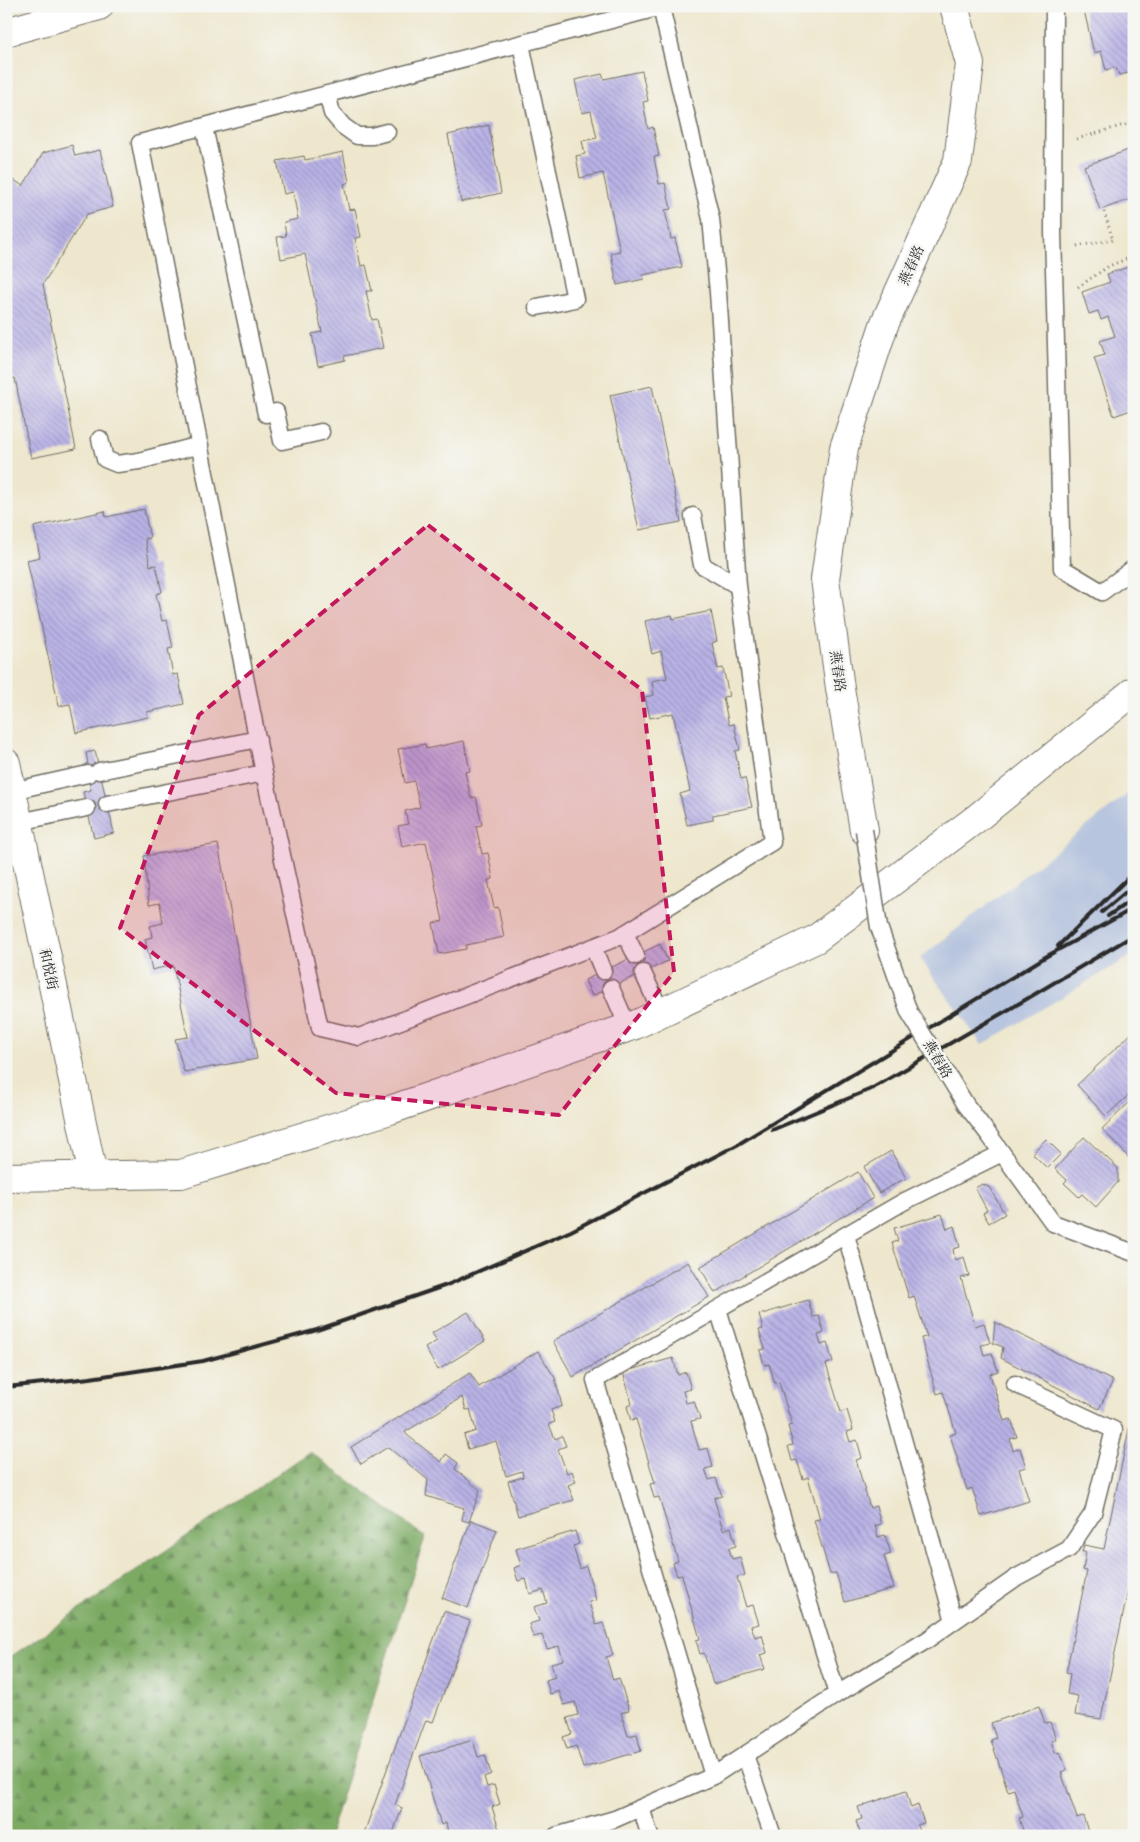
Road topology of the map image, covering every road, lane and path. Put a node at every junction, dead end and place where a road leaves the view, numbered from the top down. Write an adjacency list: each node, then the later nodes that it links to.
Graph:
1 (99, 6): 4 (street)
2 (954, 6): 30 (street, 燕春路)
3 (1054, 6): 10 (lane)
4 (6, 32)
5 (521, 44): 6 (lane); 15 (lane); 21 (lane)
6 (327, 94): 8 (lane); 9 (lane)
7 (1134, 122): 10 (path)
8 (204, 127): 16 (lane); 18 (lane)
9 (387, 132)
10 (1054, 145): 12 (lane)
11 (1103, 209): 12 (path)
12 (1054, 246): 14 (lane)
13 (1134, 256): 14 (path)
14 (1055, 287): 20 (lane)
15 (537, 307)
16 (321, 432)
17 (100, 439): 18 (lane)
18 (200, 445): 23 (lane)
19 (693, 516): 21 (lane)
20 (1134, 568)
21 (738, 586): 31 (lane)
22 (1134, 691): 37 (street)
23 (258, 739): 25 (lane); 26 (lane)
24 (6, 763): 26 (street, 和悦街)
25 (264, 773): 27 (lane); 32 (lane)
26 (12, 791): 29 (street, 和悦街)
27 (107, 804)
28 (87, 808): 29 (lane)
29 (19, 822): 40 (street, 和悦街)
30 (864, 830): 39 (lane, 燕春路, bridge)
31 (625, 933): 32 (lane); 33 (lane)
32 (593, 947): 34 (lane)
33 (636, 956)
34 (603, 971)
35 (643, 972): 37 (lane)
36 (611, 988): 38 (lane)
37 (661, 1012): 38 (street)
38 (628, 1027): 40 (street)
39 (1002, 1153): 42 (lane); 43 (lane, 燕春路)
40 (93, 1175): 41 (street)
41 (6, 1177)
42 (846, 1235): 44 (lane); 46 (lane)
43 (1134, 1253)
44 (718, 1309): 47 (lane); 49 (lane)
45 (1015, 1384): 46 (lane)
46 (954, 1621): 47 (lane)
47 (837, 1694): 48 (lane)
48 (745, 1755): 49 (lane); 53 (lane)
49 (713, 1776): 50 (lane)
50 (641, 1808): 51 (lane); 52 (lane)
51 (556, 1836)
52 (650, 1836)
53 (773, 1836)

